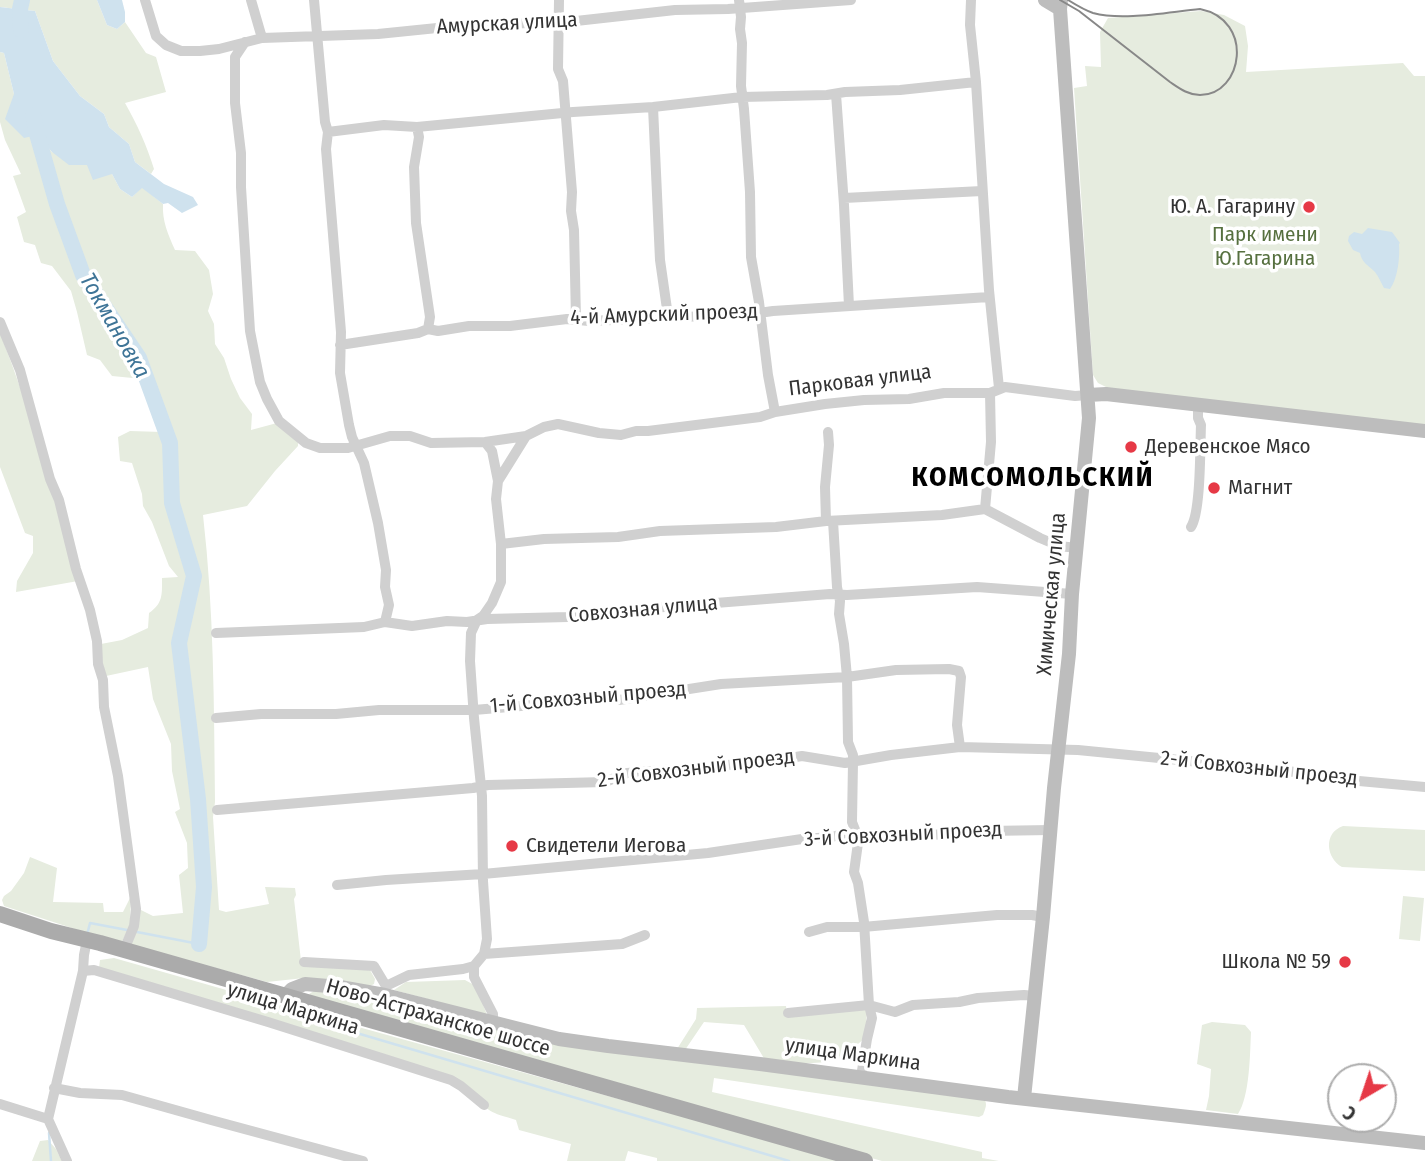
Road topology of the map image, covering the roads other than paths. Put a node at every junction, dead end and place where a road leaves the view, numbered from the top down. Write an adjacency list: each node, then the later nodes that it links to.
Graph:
1 (145, 0): 13 (street, Амурская улица)
2 (251, 0): 12 (street)
3 (314, 0): 11 (street)
4 (559, 0): 10 (street)
5 (851, 0): 8 (street, Амурская улица)
6 (971, 0): 14 (street)
7 (1045, 0): 9 (street)
8 (739, 4): 10 (street, Амурская улица); 16 (street)
9 (1061, 4): 32 (street, Химическая улица)
10 (559, 23): 11 (street, Амурская улица); 18 (street)
11 (317, 35): 12 (street, Амурская улица); 20 (street)
12 (262, 38): 13 (street, Амурская улица)
13 (245, 42): 39 (street, Парковая улица)
14 (976, 82): 15 (street); 21 (street)
15 (836, 94): 16 (street); 22 (street)
16 (742, 97): 17 (street); 25 (street)
17 (653, 107): 18 (street); 26 (street)
18 (565, 113): 19 (street); 27 (street)
19 (417, 127): 20 (street); 29 (street)
20 (328, 132): 30 (street)
21 (982, 191): 22 (street); 23 (street)
22 (844, 198): 24 (street)
23 (989, 297): 24 (street, 4-й Амурский проезд); 31 (street)
24 (849, 306): 25 (street, 4-й Амурский проезд)
25 (761, 312): 26 (street, 4-й Амурский проезд); 34 (street)
26 (667, 317): 27 (street, 4-й Амурский проезд)
27 (576, 319): 29 (street, 4-й Амурский проезд)
28 (0, 322): 70 (street)
29 (428, 329): 30 (street, 4-й Амурский проезд)
30 (340, 345): 39 (street)
31 (995, 390): 32 (street, Парковая улица); 34 (street, Парковая улица); 41 (street)
32 (1088, 395): 33 (street, Парковая улица); 45 (street, Химическая улица)
33 (1198, 405): 35 (street, Парковая улица); 43 (street)
34 (775, 412): 37 (street, Парковая улица)
35 (1425, 431)
36 (828, 432): 42 (street)
37 (526, 436): 38 (street, Парковая улица); 40 (street)
38 (485, 442): 39 (street, Парковая улица); 40 (street)
39 (357, 447): 49 (street)
40 (498, 481): 44 (street)
41 (985, 509): 42 (street); 45 (street)
42 (830, 521): 44 (street); 46 (street)
43 (1191, 527)
44 (501, 544): 48 (street)
45 (1077, 548): 47 (street, Химическая улица)
46 (839, 594): 47 (street, Совхозная улица); 48 (street, Совхозная улица); 51 (street)
47 (1072, 594): 55 (street, Химическая улица)
48 (477, 620): 49 (street, Совхозная улица); 52 (street)
49 (385, 622): 50 (street, Совхозная улица)
50 (216, 633)
51 (847, 677): 52 (street, 1-й Совхозный проезд); 54 (street, 1-й Совхозный проезд); 56 (street)
52 (474, 710): 53 (street, 1-й Совхозный проезд); 57 (street)
53 (216, 719)
54 (960, 747): 55 (street, 2-й Совхозный проезд); 56 (street, 2-й Совхозный проезд)
55 (1060, 750): 58 (street, 2-й Совхозный проезд); 60 (street, Химическая улица)
56 (853, 762): 57 (street, 2-й Совхозный проезд); 61 (street)
57 (481, 787): 59 (street, 2-й Совхозный проезд); 62 (street)
58 (1425, 787)
59 (217, 810)
60 (1051, 830): 61 (street, 3-й Совхозный проезд); 65 (street, Химическая улица)
61 (858, 837): 62 (street, 3-й Совхозный проезд); 66 (street)
62 (483, 874): 63 (street, 3-й Совхозный проезд); 71 (street)
63 (337, 885)
64 (0, 914): 69 (main road, Ново-Астраханское шоссе)
65 (1043, 917): 66 (street); 76 (street, Химическая улица)
66 (863, 927): 67 (street); 78 (street)
67 (809, 932)
68 (645, 935): 71 (street)
69 (88, 940): 70 (main road, Ново-Астраханское шоссе); 74 (street)
70 (124, 950): 77 (main road, Ново-Астраханское шоссе)
71 (484, 954): 73 (street)
72 (304, 962): 75 (street)
73 (474, 966): 75 (street); 80 (street)
74 (83, 971): 82 (street); 85 (street, улица Маркина)
75 (385, 991): 77 (street, улица Маркина); 80 (street, улица Маркина)
76 (1035, 996): 78 (street); 83 (street, Химическая улица)
77 (288, 998): 90 (main road, Ново-Астраханское шоссе)
78 (869, 1004): 79 (street); 81 (street)
79 (788, 1013)
80 (493, 1022): 81 (street, улица Маркина)
81 (861, 1077): 83 (street, улица Маркина)
82 (54, 1088): 86 (street); 89 (street)
83 (1024, 1098): 87 (street, улица Маркина)
84 (0, 1104): 86 (street)
85 (484, 1105)
86 (48, 1119): 88 (street)
87 (1425, 1143)
88 (67, 1161)
89 (363, 1161)
90 (865, 1161)

